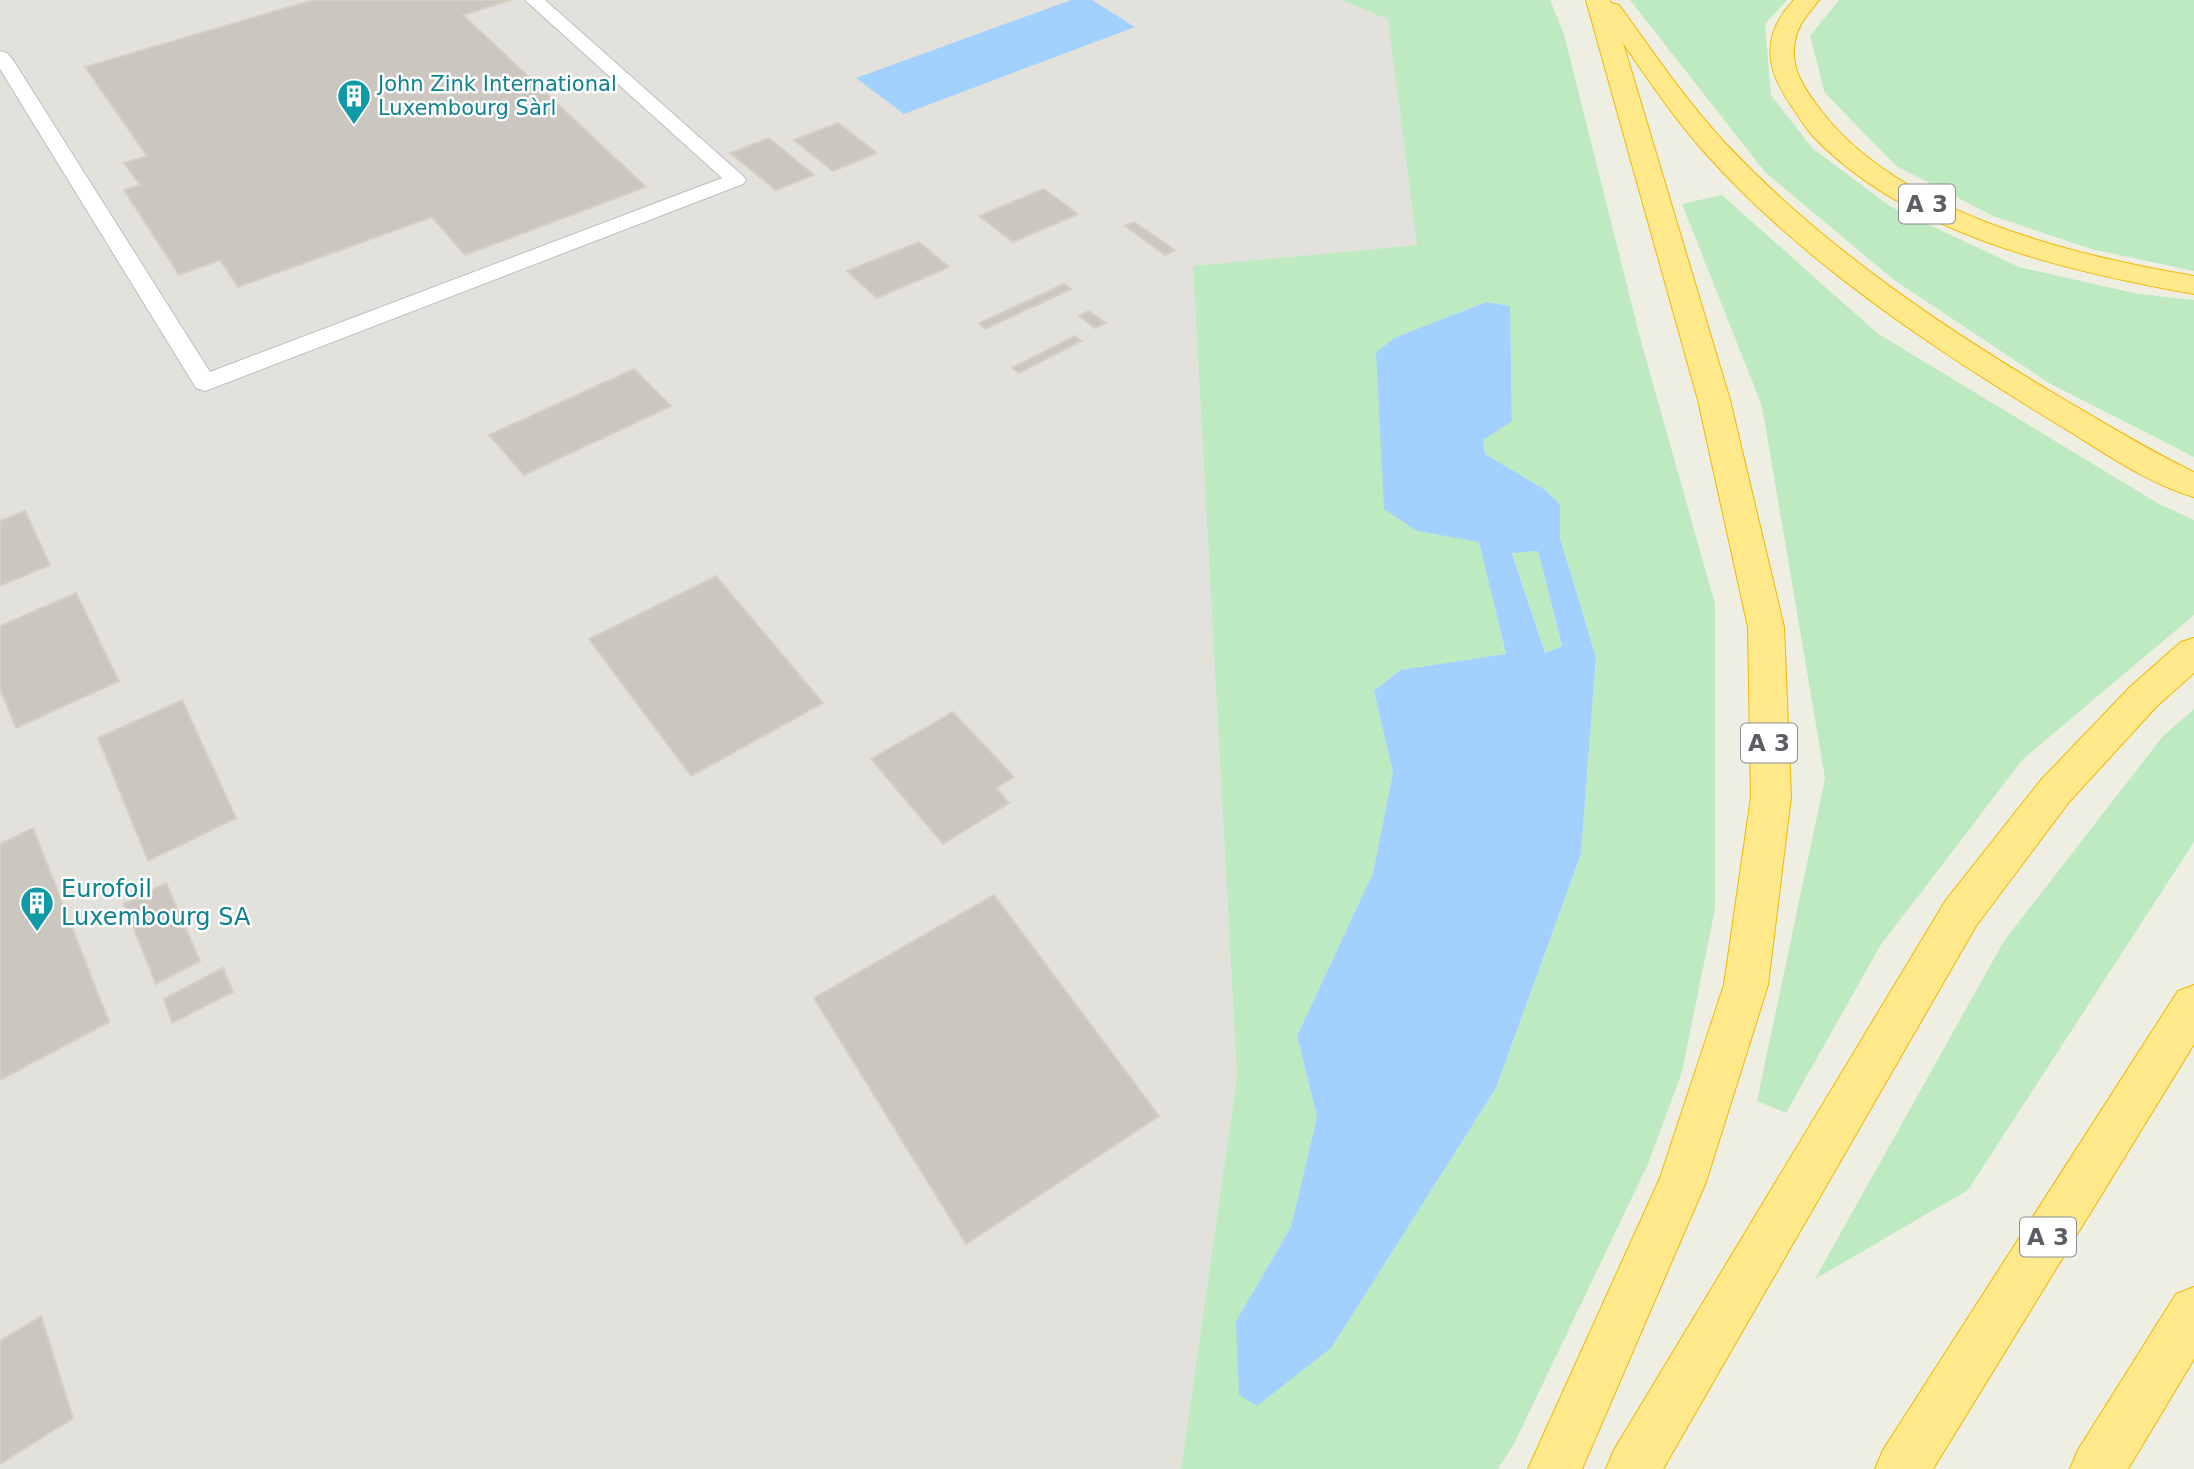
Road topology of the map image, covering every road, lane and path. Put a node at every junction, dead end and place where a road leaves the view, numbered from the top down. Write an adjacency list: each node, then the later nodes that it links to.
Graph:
1 (534, 0): 5 (lane)
2 (1598, 0): 11 (highway, A 3)
3 (1604, 0): 7 (highway)
4 (1807, 0): 6 (highway, A 3)
5 (0, 57)
6 (2194, 285)
7 (2194, 486)
8 (2194, 652): 12 (highway)
9 (2194, 1005): 13 (highway, A 3)
10 (2194, 1312): 14 (highway)
11 (1555, 1469)
12 (1633, 1469)
13 (1902, 1469)
14 (2097, 1469)

